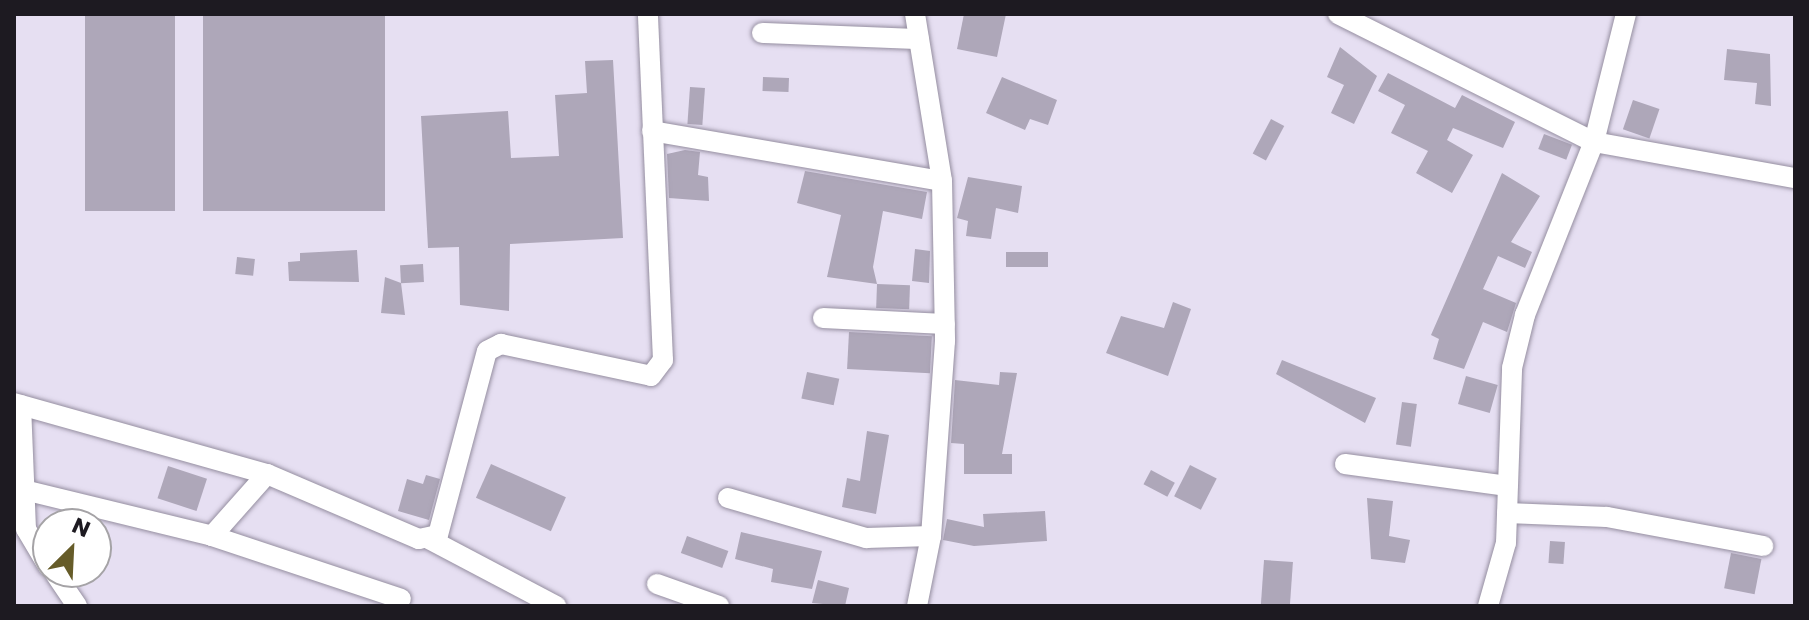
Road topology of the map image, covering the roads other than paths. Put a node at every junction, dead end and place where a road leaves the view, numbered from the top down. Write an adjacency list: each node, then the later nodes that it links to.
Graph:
1 (648, 14): 7 (street)
2 (915, 14): 6 (street)
3 (1338, 14): 8 (street)
4 (1626, 14): 8 (street)
5 (762, 33): 6 (street)
6 (919, 39): 10 (street)
7 (652, 131): 10 (street); 23 (street)
8 (1594, 142): 9 (street); 16 (street)
9 (1795, 178)
10 (942, 181): 12 (street)
11 (823, 318): 12 (street)
12 (945, 324): 21 (street)
13 (18, 404): 15 (street); 17 (street)
14 (1345, 464): 16 (street)
15 (267, 474): 20 (street); 23 (street)
16 (1508, 486): 19 (street)
17 (24, 490): 20 (street); 22 (street)
18 (728, 498): 21 (street)
19 (1507, 513): 24 (street); 32 (street)
20 (212, 536): 27 (street)
21 (931, 536): 31 (street)
22 (32, 539)
23 (429, 539): 29 (street)
24 (1763, 546)
25 (657, 584): 30 (street)
26 (65, 588): 28 (street)
27 (401, 599)
28 (77, 606)
29 (556, 606)
30 (719, 606)
31 (917, 606)
32 (1488, 606)

